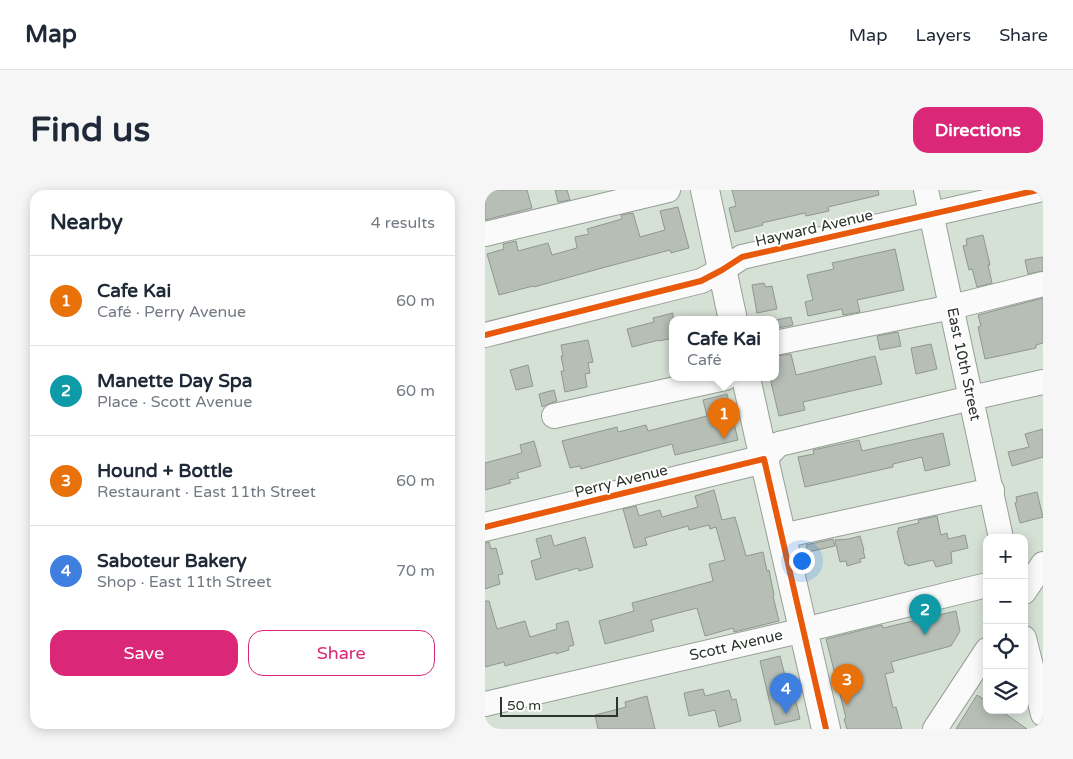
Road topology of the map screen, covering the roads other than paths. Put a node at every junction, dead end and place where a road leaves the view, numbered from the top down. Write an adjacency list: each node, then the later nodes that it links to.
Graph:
1 (668, 190): 6 (street)
2 (705, 190): 7 (main road)
3 (925, 190): 5 (street, East 10th Street)
4 (1038, 190): 5 (street, Hayward Avenue)
5 (931, 214): 7 (street, Hayward Avenue); 9 (street, East 10th Street)
6 (485, 234)
7 (722, 270): 10 (main road); 11 (street, Hayward Avenue)
8 (1043, 284): 9 (street)
9 (952, 307): 12 (street); 16 (street, East 10th Street)
10 (732, 316)
11 (485, 335)
12 (779, 342)
13 (712, 381): 17 (street)
14 (747, 381): 18 (main road)
15 (1043, 382): 16 (street, Perry Avenue)
16 (971, 398): 18 (street, Perry Avenue); 19 (street, East 10th Street)
17 (554, 416)
18 (764, 459): 20 (main road, Perry Avenue); 22 (main road)
19 (992, 490): 21 (street, East 10th Street); 22 (street)
20 (485, 527)
21 (1000, 534)
22 (782, 536): 26 (main road)
23 (1043, 564): 25 (street)
24 (983, 586): 26 (street, Scott Avenue)
25 (1028, 586)
26 (804, 630): 29 (street, Scott Avenue); 31 (main road)
27 (1028, 654): 30 (street)
28 (983, 656): 32 (street)
29 (485, 704)
30 (1043, 714)
31 (827, 729)
32 (935, 729)

